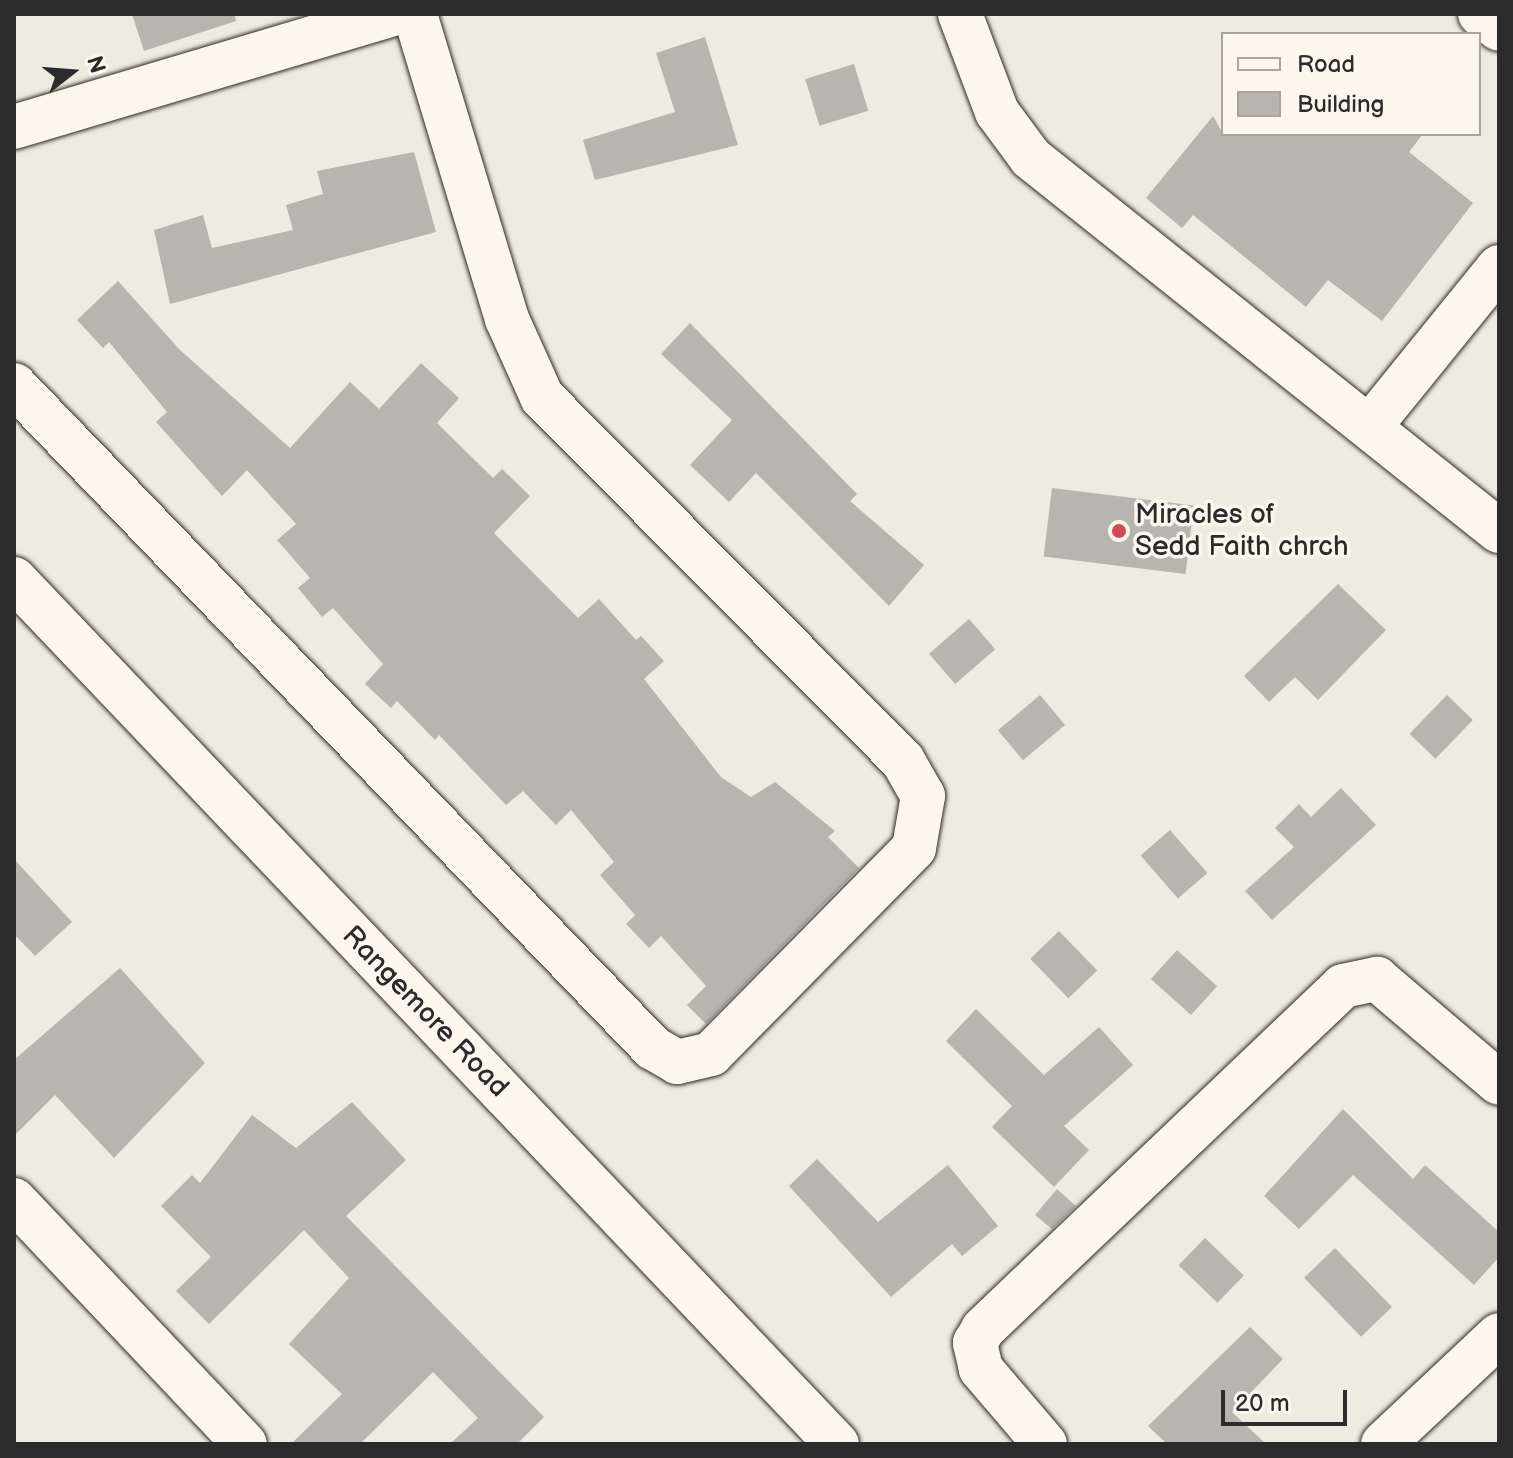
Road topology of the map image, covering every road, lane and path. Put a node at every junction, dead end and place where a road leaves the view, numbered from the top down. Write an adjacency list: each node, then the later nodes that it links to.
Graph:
1 (394, 14): 6 (street)
2 (415, 14): 8 (street)
3 (960, 14): 9 (street)
4 (1480, 14): 5 (street)
5 (1499, 29)
6 (14, 127)
7 (1499, 267): 9 (street)
8 (14, 385)
9 (1371, 425): 10 (street)
10 (1499, 531)
11 (14, 579): 16 (street, Rangemore Road)
12 (1499, 1083): 17 (street)
13 (14, 1200): 15 (street)
14 (1499, 1335): 18 (street)
15 (245, 1444)
16 (837, 1444)
17 (1045, 1444)
18 (1383, 1444)

